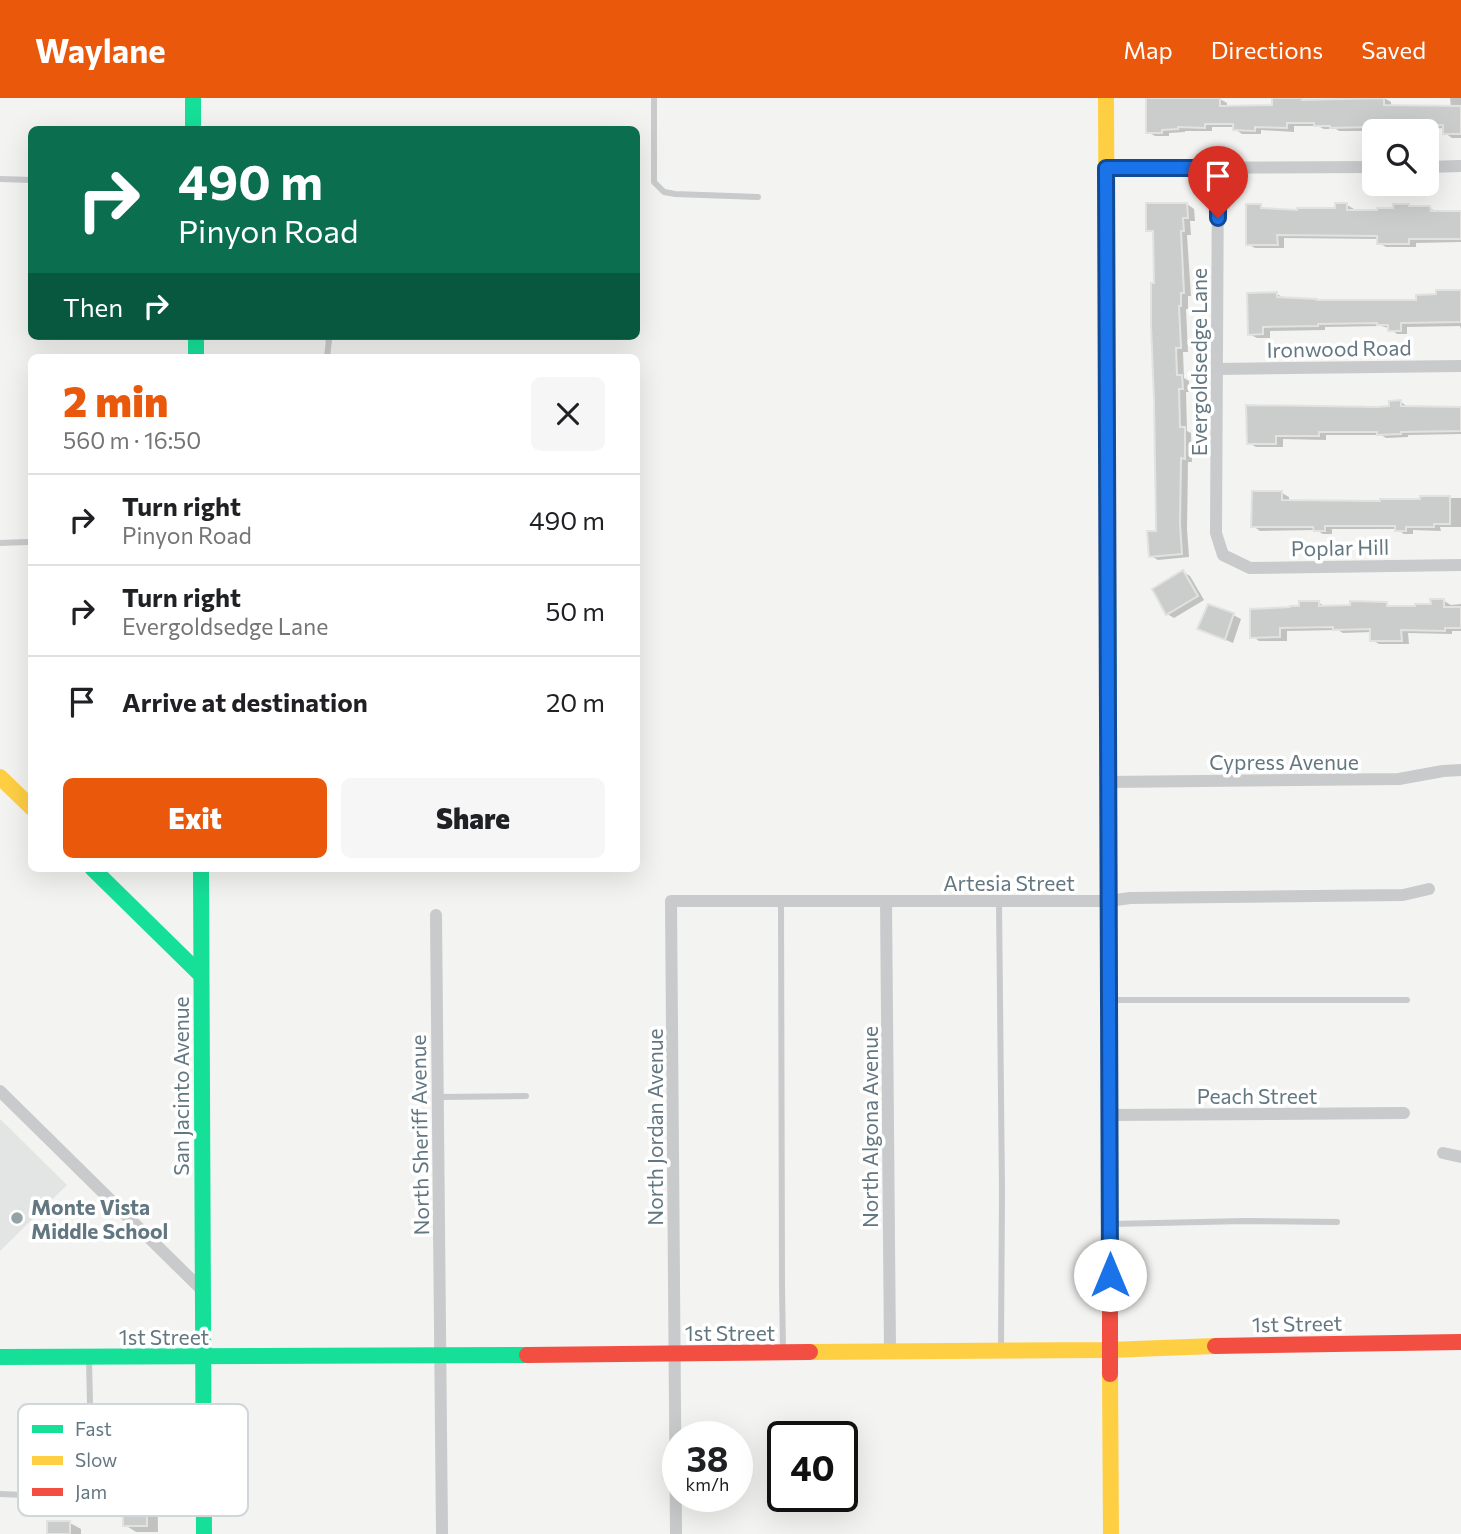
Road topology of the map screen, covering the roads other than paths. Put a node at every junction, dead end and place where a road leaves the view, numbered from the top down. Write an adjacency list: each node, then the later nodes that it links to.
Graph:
1 (192, 98): 4 (street)
2 (654, 98): 12 (lane)
3 (1106, 98): 8 (street)
4 (193, 126)
5 (1461, 166): 7 (street)
6 (1362, 167): 9 (street)
7 (1439, 167)
8 (1106, 168): 9 (street); 21 (street)
9 (1218, 168): 14 (street, Evergoldsedge Lane)
10 (0, 179): 11 (lane)
11 (28, 180)
12 (758, 197)
13 (1461, 366): 14 (street, Ironwood Road)
14 (1218, 369): 17 (street, Evergoldsedge Lane)
15 (27, 542): 16 (lane)
16 (0, 543)
17 (1223, 555): 18 (street, Poplar Hill)
18 (1461, 565)
19 (1461, 770): 21 (street, Cypress Avenue)
20 (0, 777): 22 (street)
21 (1108, 782): 30 (street)
22 (28, 804)
23 (96, 872): 32 (street)
24 (201, 872): 32 (street, San Jacinto Avenue)
25 (1429, 889): 30 (street, Artesia Street)
26 (671, 901): 27 (street, Artesia Street); 49 (street, North Jordan Avenue)
27 (781, 901): 28 (street, Artesia Street); 50 (lane)
28 (886, 901): 29 (street, Artesia Street); 48 (street, North Algona Avenue)
29 (999, 901): 30 (street, Artesia Street); 47 (lane)
30 (1109, 901): 33 (street)
31 (436, 915): 37 (street, North Sheriff Avenue)
32 (200, 974): 44 (street, San Jacinto Avenue)
33 (1110, 999): 34 (lane); 39 (street)
34 (1407, 1000)
35 (0, 1091): 44 (street)
36 (526, 1096): 37 (lane)
37 (439, 1097): 51 (street, North Sheriff Avenue)
38 (1404, 1113): 39 (street, Peach Street)
39 (1110, 1115): 43 (street)
40 (1443, 1153): 41 (street)
41 (1461, 1157)
42 (1337, 1222): 43 (lane)
43 (1110, 1224): 46 (street)
44 (203, 1290): 54 (street, San Jacinto Avenue)
45 (1461, 1342): 46 (street, 1st Street)
46 (1109, 1350): 47 (street, 1st Street); 63 (street)
47 (1001, 1351): 48 (street, 1st Street)
48 (890, 1352): 50 (street, 1st Street)
49 (674, 1353): 50 (street, 1st Street); 51 (street, 1st Street); 62 (street, North Jordan Avenue)
50 (783, 1353)
51 (441, 1355): 54 (street, 1st Street); 61 (street, North Sheriff Avenue)
52 (0, 1357): 53 (street, 1st Street)
53 (89, 1357): 54 (street, 1st Street); 55 (lane)
54 (204, 1357): 56 (street, San Jacinto Avenue)
55 (90, 1404)
56 (204, 1404)
57 (0, 1494): 58 (lane)
58 (18, 1495)
59 (204, 1516): 60 (street, San Jacinto Avenue)
60 (204, 1534)
61 (442, 1534)
62 (676, 1534)
63 (1111, 1534)

